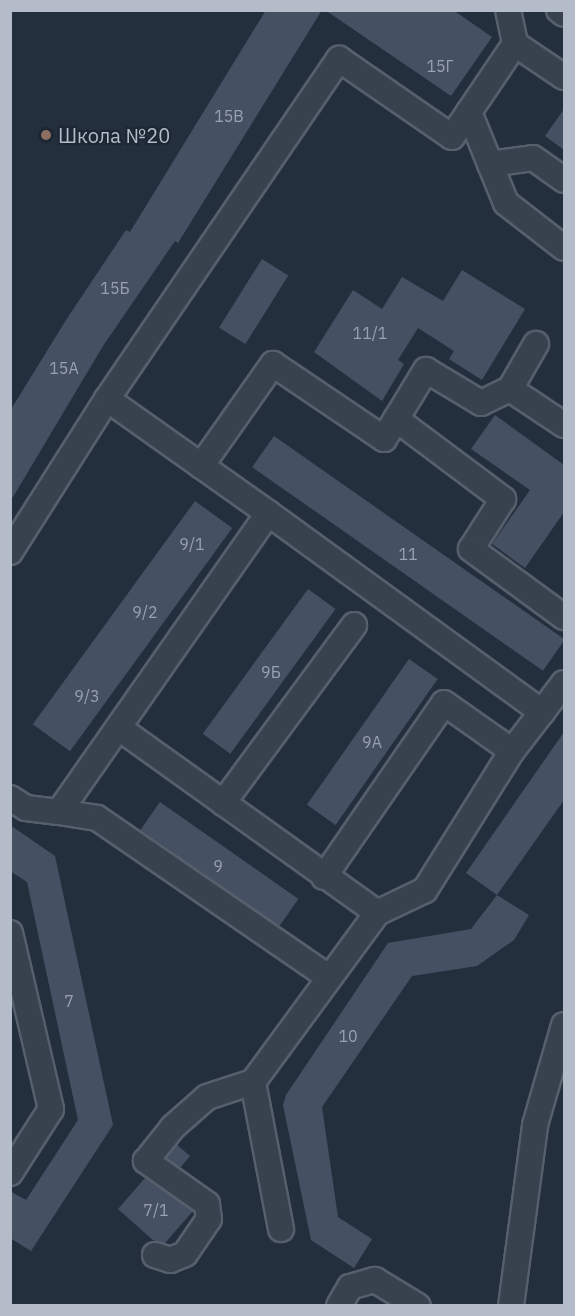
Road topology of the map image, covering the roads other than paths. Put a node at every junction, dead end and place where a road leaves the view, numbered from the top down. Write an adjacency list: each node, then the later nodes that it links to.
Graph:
1 (559, 10): 3 (street)
2 (511, 11): 4 (street)
3 (564, 14)
4 (515, 44): 5 (street); 6 (street)
5 (564, 76)
6 (469, 112): 7 (street); 12 (street)
7 (490, 164): 8 (street); 9 (street)
8 (564, 180)
9 (564, 248)
10 (536, 344): 11 (street)
11 (510, 389): 13 (street); 14 (street)
12 (107, 399): 15 (street); 17 (street)
13 (396, 419): 15 (street); 18 (street)
14 (564, 425)
15 (201, 466): 16 (street)
16 (268, 513): 21 (street); 22 (street)
17 (10, 552)
18 (564, 617)
19 (354, 625): 25 (street)
20 (564, 683): 21 (street)
21 (542, 712): 23 (street)
22 (119, 728): 25 (street); 26 (street)
23 (512, 752): 27 (street); 28 (street)
24 (10, 798): 26 (street)
25 (223, 802): 27 (street)
26 (59, 812): 30 (street)
27 (324, 877): 28 (street)
28 (377, 913): 30 (street)
29 (10, 933): 33 (street)
30 (327, 976): 32 (street)
31 (564, 1025): 38 (street)
32 (254, 1082): 34 (street); 35 (street)
33 (10, 1173)
34 (281, 1229)
35 (155, 1255)
36 (339, 1305): 37 (street)
37 (418, 1305)
38 (511, 1305)

